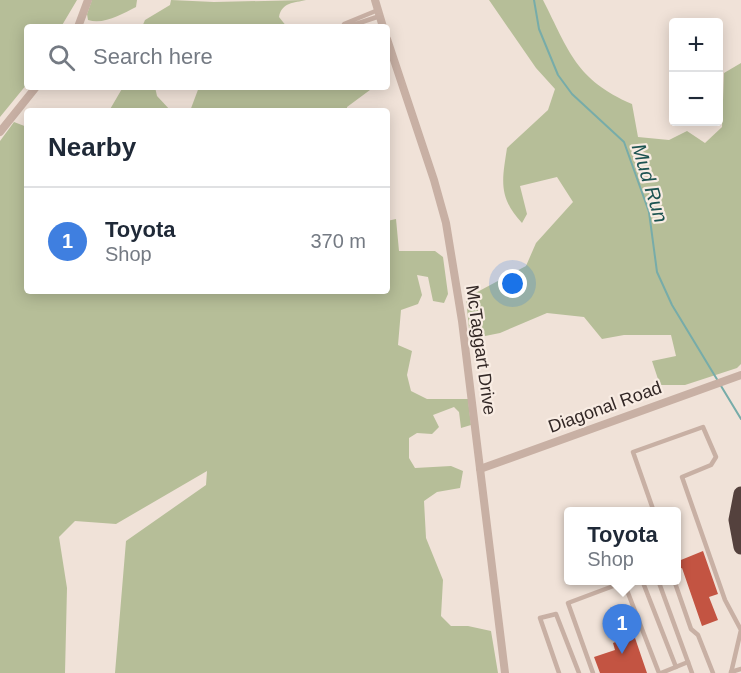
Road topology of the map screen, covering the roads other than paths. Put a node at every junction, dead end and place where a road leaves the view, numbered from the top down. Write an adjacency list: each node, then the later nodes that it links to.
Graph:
1 (88, 0): 4 (street)
2 (375, 0): 3 (street)
3 (379, 13): 5 (lane); 6 (lane); 7 (street)
4 (79, 24)
5 (344, 24)
6 (354, 24)
7 (382, 24)
8 (390, 48): 12 (street, McTaggart Drive)
9 (34, 90): 10 (street)
10 (0, 132)
11 (741, 375): 12 (street, Diagonal Road)
12 (480, 469): 25 (street, McTaggart Drive)
13 (741, 494): 15 (highway)
14 (652, 507): 21 (lane)
15 (741, 547)
16 (614, 585): 28 (lane)
17 (626, 585): 29 (lane)
18 (644, 585): 23 (lane)
19 (660, 585): 22 (lane)
20 (676, 585): 31 (lane)
21 (741, 630): 32 (lane)
22 (688, 662): 23 (lane); 30 (lane)
23 (676, 667): 29 (lane)
24 (741, 669): 32 (lane)
25 (505, 673)
26 (559, 673): 27 (lane)
27 (579, 673)
28 (593, 673)
29 (660, 673)
30 (692, 673)
31 (713, 673)
32 (731, 673)

